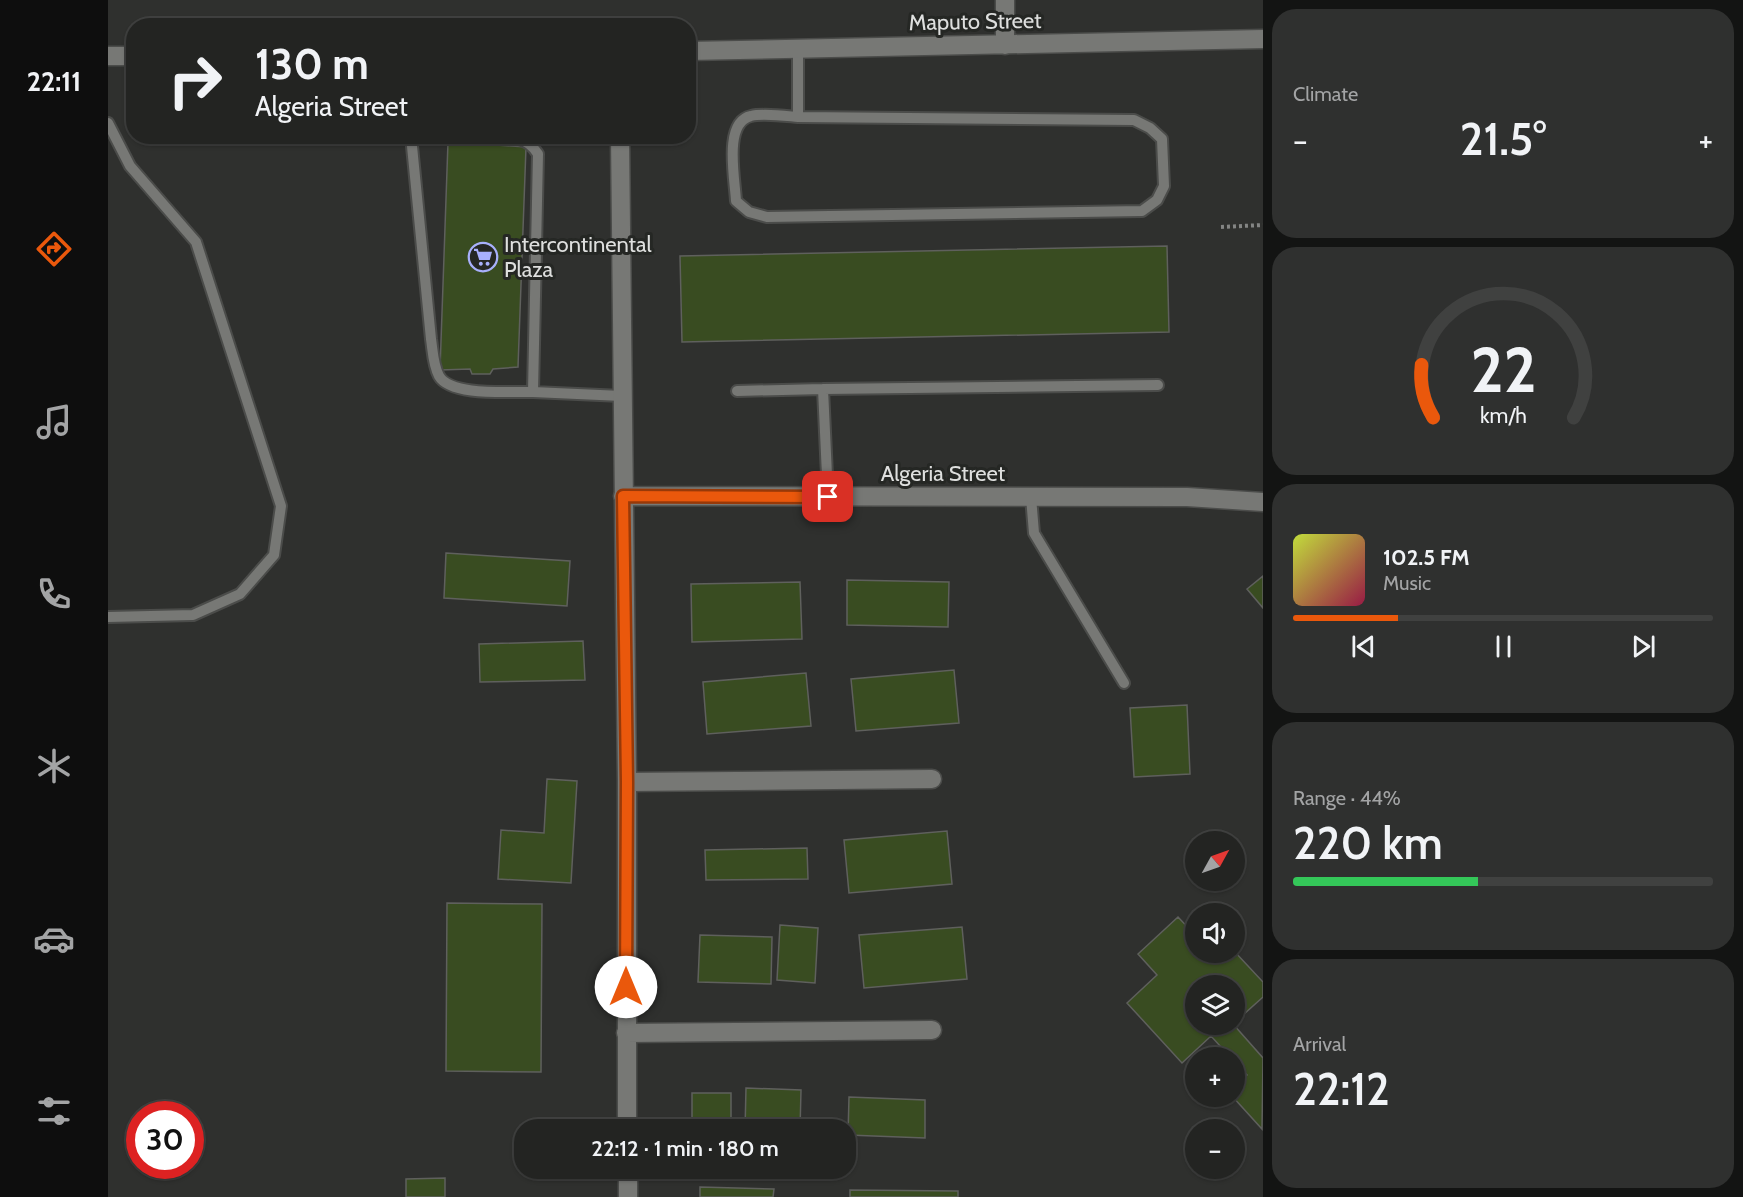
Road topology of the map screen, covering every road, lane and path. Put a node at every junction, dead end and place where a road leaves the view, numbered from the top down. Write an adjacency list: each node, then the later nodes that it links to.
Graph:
1 (1005, 0): 3 (street)
2 (1263, 39): 3 (street, Maputo Street)
3 (1005, 45): 4 (street, Maputo Street)
4 (798, 49): 5 (street, Maputo Street); 8 (lane)
5 (696, 51)
6 (108, 56): 7 (street)
7 (126, 56)
8 (798, 117): 8 (lane)
9 (108, 123): 24 (lane)
10 (412, 144): 18 (lane)
11 (532, 144): 18 (lane)
12 (620, 144): 19 (street)
13 (1263, 225): 14 (path)
14 (1221, 227)
15 (1158, 386): 16 (lane)
16 (823, 389): 17 (lane); 21 (lane)
17 (737, 391)
18 (533, 392): 19 (lane)
19 (622, 396): 20 (street)
20 (623, 496): 21 (street, Algeria Street); 27 (street)
21 (828, 497): 22 (street, Algeria Street)
22 (1031, 497): 23 (street, Algeria Street); 25 (lane)
23 (1263, 502)
24 (108, 617)
25 (1124, 683)
26 (932, 779): 27 (street)
27 (627, 782): 29 (street)
28 (932, 1030): 29 (street)
29 (626, 1033): 30 (street)
30 (627, 1119)
31 (628, 1179): 32 (street)
32 (628, 1197)

